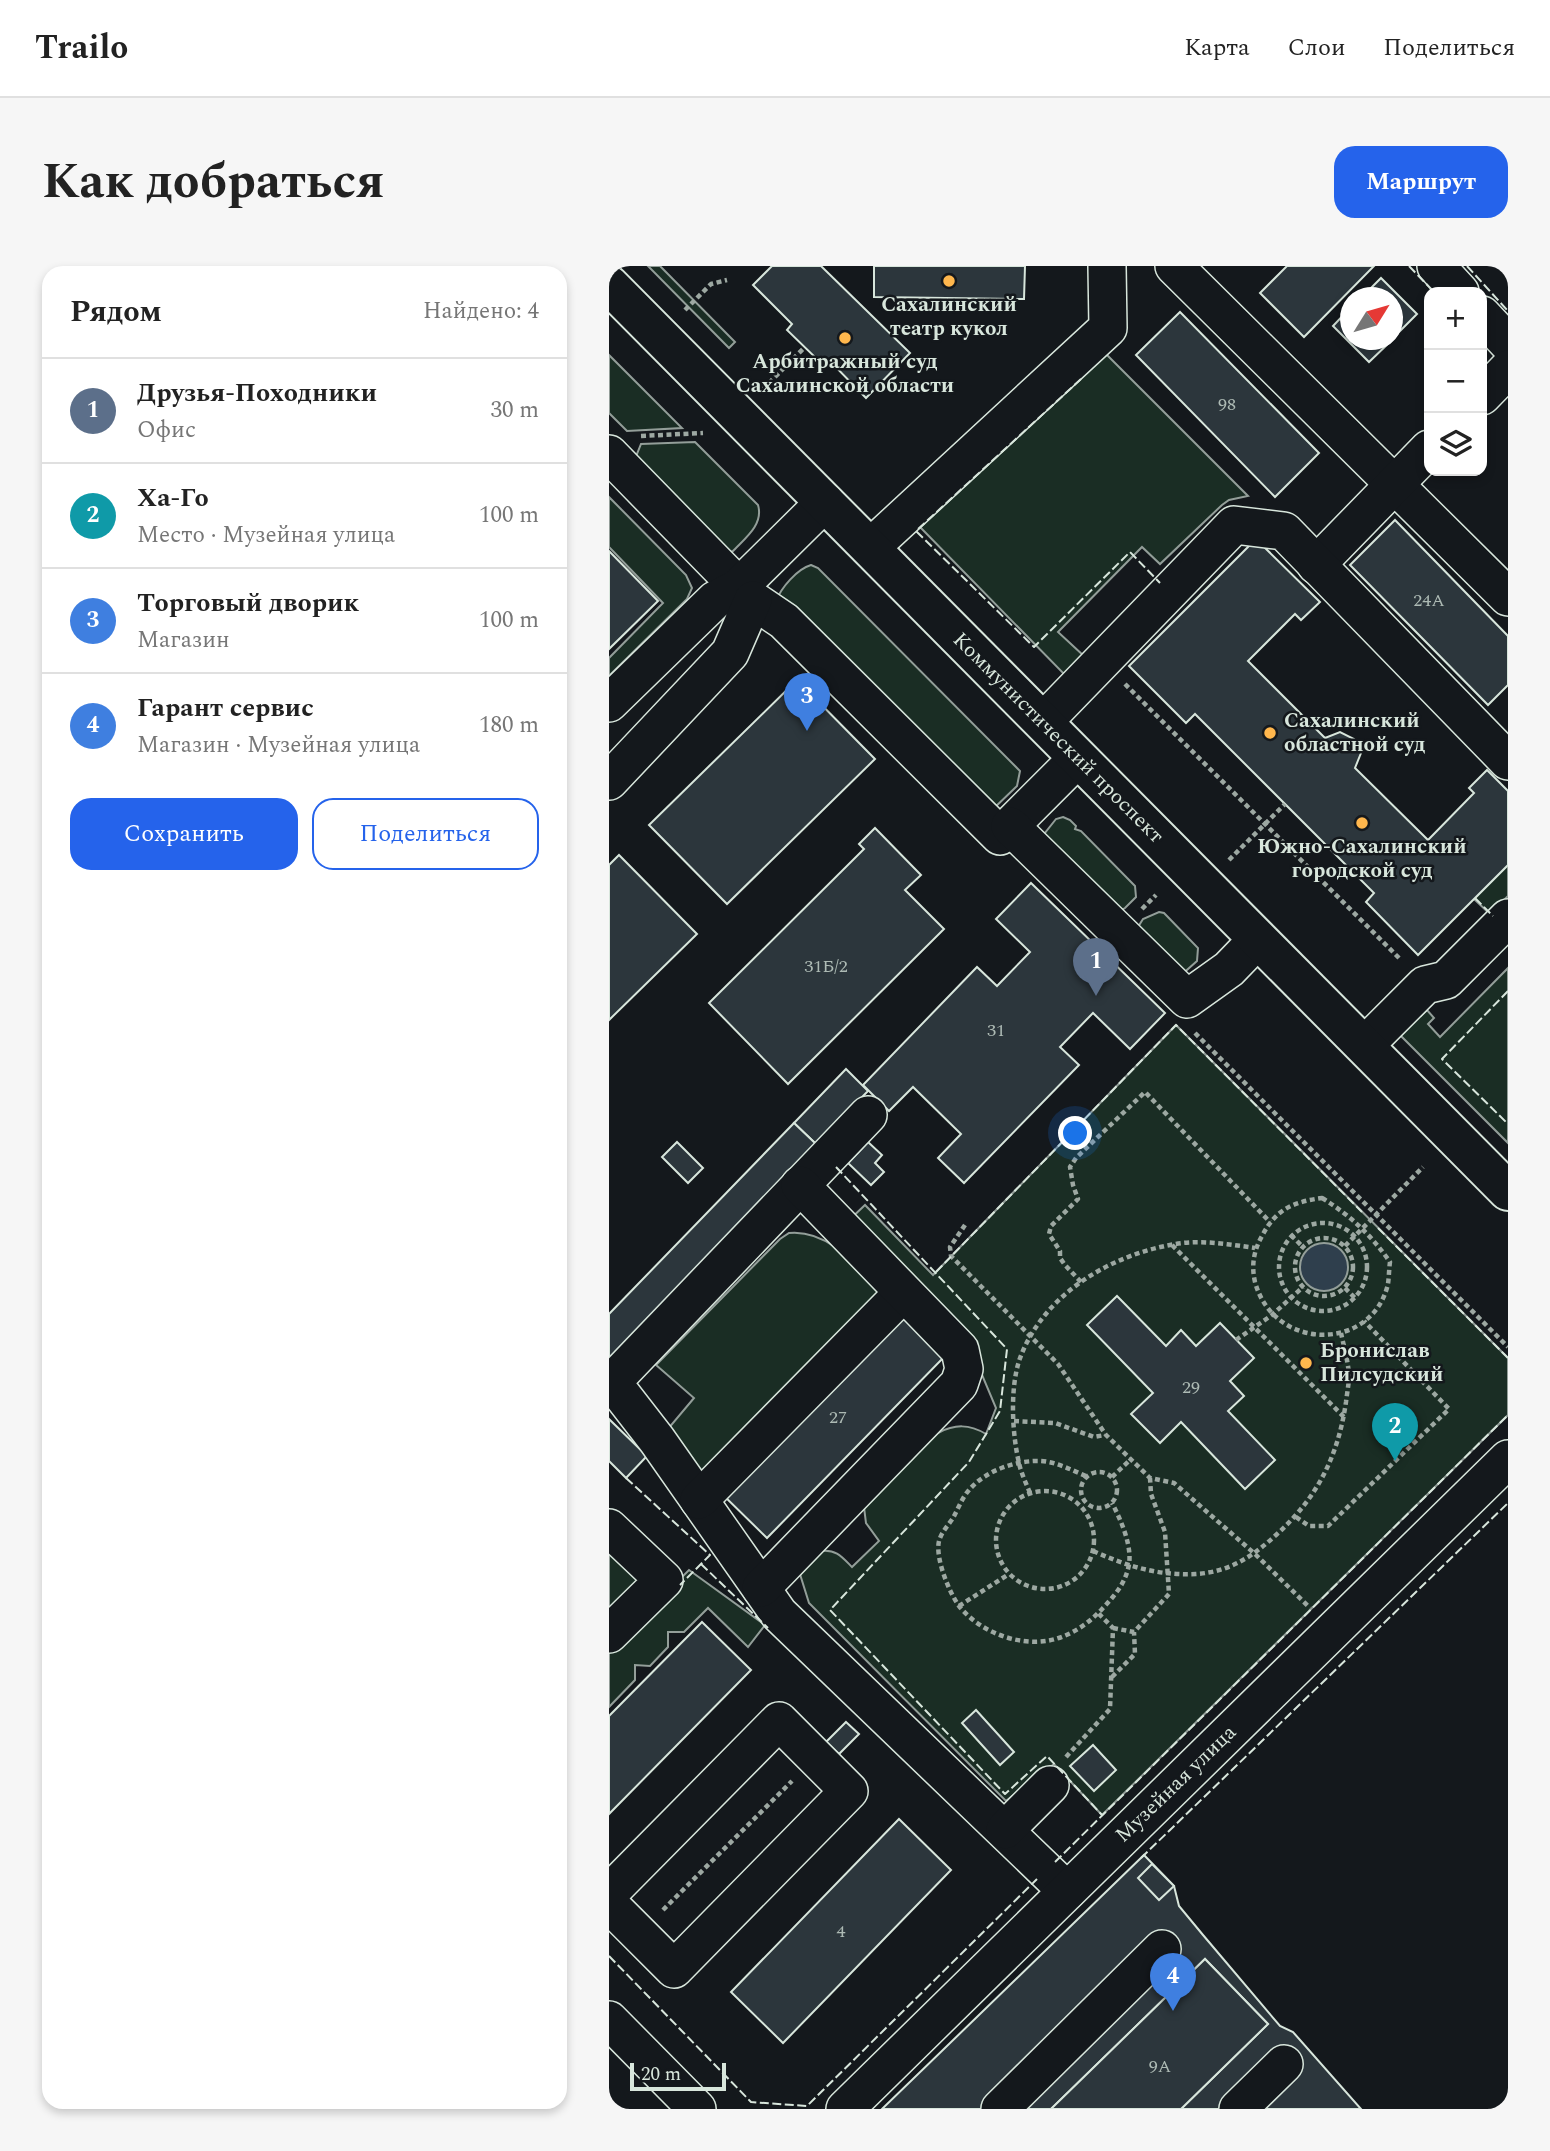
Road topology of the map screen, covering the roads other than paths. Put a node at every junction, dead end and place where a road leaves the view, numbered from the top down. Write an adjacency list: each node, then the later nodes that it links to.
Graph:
1 (1107, 266): 14 (street)
2 (1174, 266): 12 (street)
3 (1436, 266): 5 (street)
4 (609, 285): 13 (main road, Коммунистический проспект)
5 (1455, 287)
6 (1487, 320): 7 (street)
7 (1508, 343)
8 (1508, 369): 9 (street)
9 (1487, 391)
10 (622, 445): 16 (street)
11 (1424, 454): 12 (street)
12 (1394, 485): 15 (street); 17 (street)
13 (825, 502): 14 (main road, Коммунистический проспект); 16 (street)
14 (870, 548): 19 (main road, Коммунистический проспект)
15 (1316, 565): 19 (street); 20 (street)
16 (746, 593): 18 (street); 22 (street); 23 (street)
17 (1508, 597)
18 (609, 703)
19 (1043, 722): 21 (main road, Коммунистический проспект)
20 (1504, 749)
21 (1079, 758): 23 (street); 25 (main road, Коммунистический проспект)
22 (609, 780)
23 (1010, 827): 25 (street)
24 (1508, 918): 26 (street)
25 (1258, 939): 26 (main road, Коммунистический проспект)
26 (1364, 1046): 29 (main road, Коммунистический проспект)
27 (868, 1115): 28 (street)
28 (800, 1185): 30 (street); 32 (street)
29 (1508, 1191)
30 (903, 1293): 32 (street); 34 (street)
31 (1508, 1459): 38 (street, Музейная улица)
32 (699, 1500): 34 (street)
33 (609, 1528): 35 (street)
34 (761, 1588): 37 (street)
35 (609, 1633)
36 (1049, 1785): 37 (street)
37 (1005, 1830): 38 (street)
38 (1067, 1891): 44 (street, Музейная улица)
39 (611, 1907): 39 (street)
40 (1161, 1950): 45 (street)
41 (609, 2020): 43 (street)
42 (1284, 2064): 46 (street)
43 (697, 2109)
44 (845, 2109)
45 (1000, 2109)
46 (1238, 2109)

